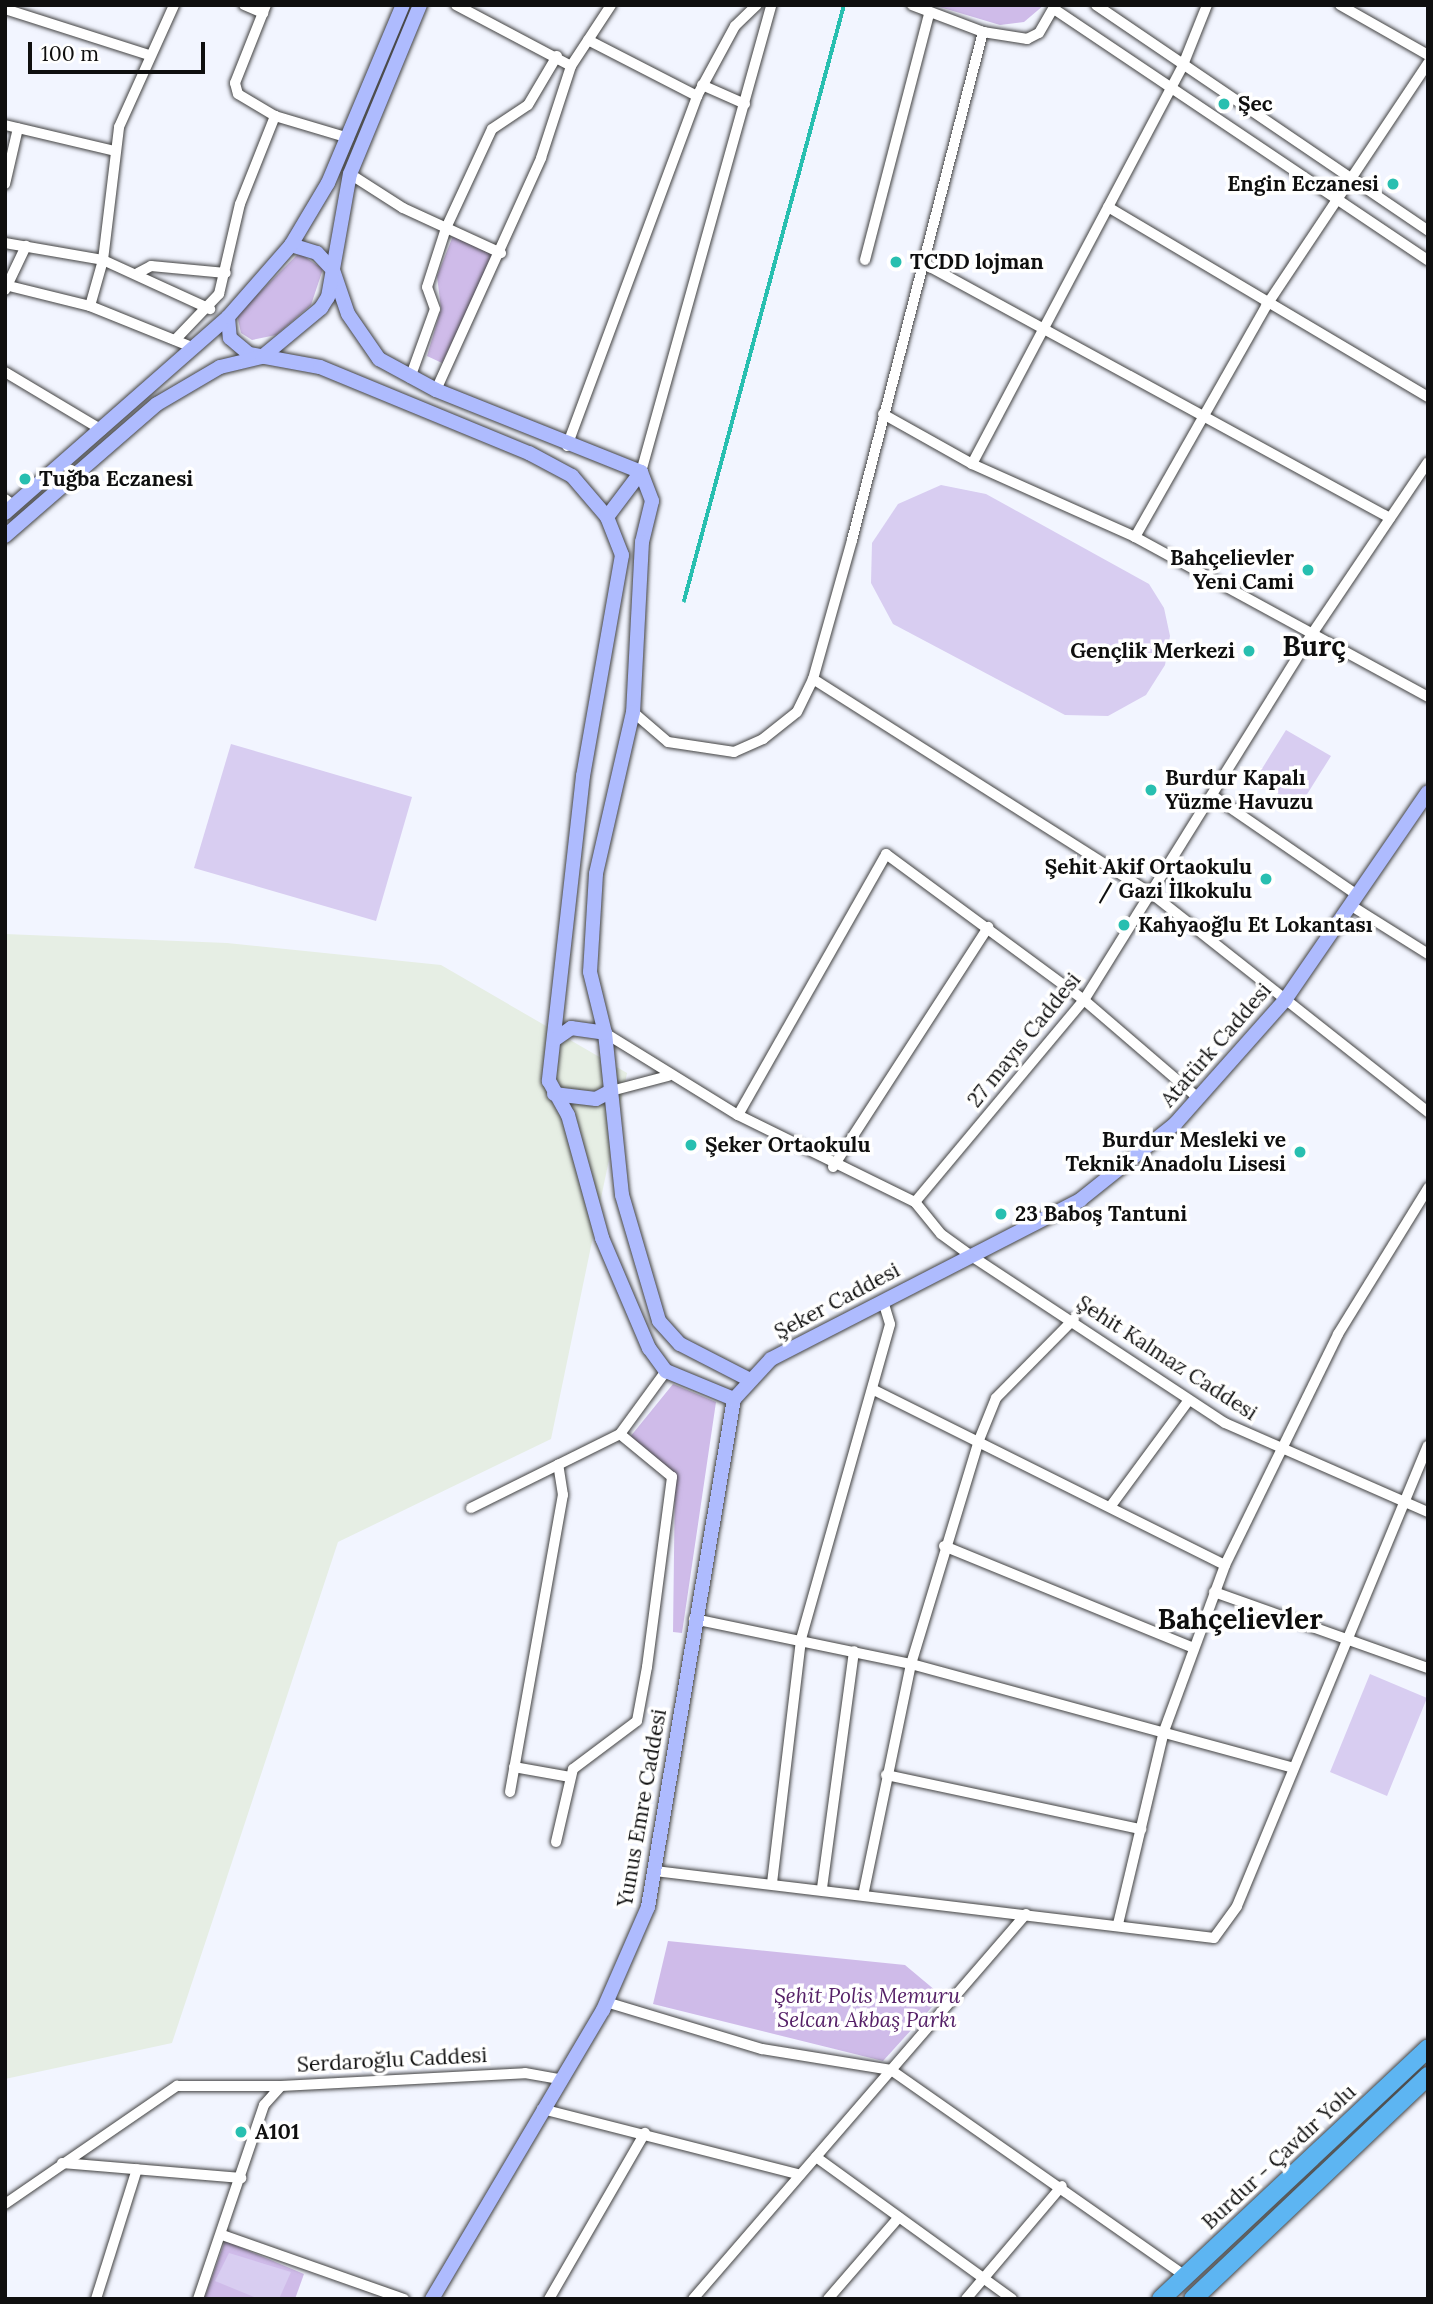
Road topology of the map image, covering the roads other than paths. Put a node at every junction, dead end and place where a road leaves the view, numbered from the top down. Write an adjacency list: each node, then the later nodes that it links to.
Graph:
1 (174, 5): 19 (street)
2 (244, 5): 15 (street)
3 (403, 5): 32 (main road)
4 (420, 5): 34 (main road)
5 (456, 5): 21 (street)
6 (611, 5): 18 (street)
7 (757, 5): 25 (street)
8 (771, 5): 28 (street)
9 (912, 5): 16 (street)
10 (1096, 5): 23 (street)
11 (1207, 5): 23 (street)
12 (1340, 5): 20 (street)
13 (1054, 7): 17 (street); 26 (street)
14 (5, 9): 19 (street)
15 (265, 9): 29 (street)
16 (929, 14): 17 (street); 46 (street)
17 (983, 32): 48 (street)
18 (588, 40): 24 (street); 27 (street)
19 (149, 55): 33 (street)
20 (1428, 55)
21 (556, 56): 24 (street); 39 (street)
22 (1428, 63): 35 (street)
23 (1184, 65): 26 (street); 35 (street)
24 (572, 66): 44 (street)
25 (702, 85): 27 (street); 28 (street)
26 (1171, 88): 37 (street); 38 (street)
27 (697, 96): 68 (street)
28 (745, 103): 71 (street)
29 (275, 116): 32 (street); 50 (street)
30 (5, 125): 31 (street)
31 (18, 128): 33 (street); 36 (street)
32 (349, 138): 42 (main road)
33 (115, 151): 45 (street)
34 (350, 174): 39 (street); 49 (main road)
35 (1348, 177): 37 (street); 40 (street)
36 (5, 184)
37 (1335, 197): 47 (street); 54 (street)
38 (1108, 207): 54 (street); 57 (street)
39 (446, 228): 44 (street); 62 (street)
40 (1428, 231)
41 (5, 243): 43 (street)
42 (291, 245): 49 (main road); 56 (main road)
43 (26, 246): 45 (street); 52 (street)
44 (501, 253): 63 (street)
45 (103, 260): 51 (street); 53 (street)
46 (865, 260)
47 (1428, 260)
48 (922, 263): 57 (street); 65 (street)
49 (333, 270): 60 (main road); 62 (main road)
50 (226, 273): 51 (street); 55 (street)
51 (138, 274): 55 (street)
52 (6, 287): 53 (street)
53 (90, 306): 58 (street)
54 (1266, 306): 64 (street); 66 (street)
55 (210, 309): 58 (street)
56 (228, 317): 59 (main road); 60 (main road)
57 (1045, 326): 66 (street); 70 (street)
58 (175, 340): 59 (street)
59 (192, 347): 67 (main road)
60 (262, 357): 73 (main road); 75 (main road)
61 (5, 372): 67 (street)
62 (410, 378): 63 (main road)
63 (436, 390): 68 (main road)
64 (1428, 397)
65 (883, 414): 70 (street); 78 (street)
66 (1203, 419): 74 (street); 76 (street)
67 (102, 430): 72 (main road)
68 (567, 446): 71 (main road)
69 (1428, 462): 74 (street, 27 mayıs Caddesi)
70 (972, 464): 76 (street)
71 (641, 472): 73 (main road); 80 (main road)
72 (8, 506)
73 (607, 517): 91 (main road)
74 (1390, 518): 77 (street, 27 mayıs Caddesi)
75 (5, 536)
76 (1135, 537): 77 (street)
77 (1312, 634): 79 (street); 82 (street, 27 mayıs Caddesi)
78 (813, 679): 80 (street); 84 (street)
79 (1428, 697)
80 (633, 712): 90 (main road)
81 (1428, 792): 83 (main road, Atatürk Caddesi)
82 (1216, 798): 84 (street, 27 mayıs Caddesi); 85 (street)
83 (1422, 813): 85 (main road, Atatürk Caddesi)
84 (1152, 894): 88 (street, 27 mayıs Caddesi); 89 (street)
85 (1354, 900): 87 (street); 89 (main road, Atatürk Caddesi)
86 (988, 927): 88 (street); 97 (street); 98 (street)
87 (1428, 954)
88 (1084, 1000): 95 (street); 100 (street, 27 mayıs Caddesi)
89 (1285, 1000): 95 (main road, Atatürk Caddesi); 96 (street)
90 (605, 1033): 91 (main road); 92 (street); 93 (main road)
91 (554, 1041): 94 (main road)
92 (668, 1076): 93 (street); 97 (street)
93 (611, 1091): 94 (main road); 105 (main road)
94 (554, 1094): 104 (main road)
95 (1198, 1098): 101 (main road, Atatürk Caddesi)
96 (1428, 1112)
97 (738, 1115): 98 (street)
98 (833, 1167): 100 (street)
99 (1428, 1188): 112 (street)
100 (915, 1202): 101 (street, Şehit Kalmaz Caddesi)
101 (970, 1255): 102 (main road, Şeker Caddesi); 103 (street, Şehit Kalmaz Caddesi)
102 (883, 1301): 105 (main road, Şeker Caddesi); 106 (street)
103 (1073, 1319): 108 (street, Şehit Kalmaz Caddesi); 110 (street)
104 (666, 1371): 107 (main road); 109 (street)
105 (748, 1380): 107 (main road, Şeker Caddesi)
106 (874, 1390): 110 (street); 123 (street)
107 (734, 1399): 121 (main road, Yunus Emre Caddesi)
108 (1189, 1399): 112 (street, Şehit Kalmaz Caddesi); 115 (street)
109 (620, 1434): 113 (street); 132 (street)
110 (979, 1440): 115 (street); 118 (street)
111 (1428, 1446): 114 (street)
112 (1280, 1452): 114 (street, Şehit Kalmaz Caddesi); 119 (street)
113 (558, 1464): 116 (street); 129 (street)
114 (1402, 1500): 117 (street, Şehit Kalmaz Caddesi); 122 (street)
115 (1110, 1507): 119 (street)
116 (471, 1508)
117 (1428, 1512)
118 (944, 1546): 124 (street); 126 (street)
119 (1225, 1565): 120 (street)
120 (1214, 1592): 122 (street); 124 (street)
121 (694, 1619): 123 (street); 136 (main road, Yunus Emre Caddesi)
122 (1347, 1636): 127 (street); 130 (street)
123 (802, 1639): 125 (street); 137 (street)
124 (1192, 1647): 128 (street)
125 (854, 1651): 126 (street); 138 (street)
126 (911, 1664): 128 (street); 131 (street)
127 (1428, 1668)
128 (1164, 1731): 130 (street); 134 (street)
129 (514, 1768): 132 (street); 133 (street)
130 (1293, 1768): 141 (street)
131 (886, 1775): 134 (street); 139 (street)
132 (570, 1777): 135 (street)
133 (510, 1793)
134 (1141, 1829): 141 (street)
135 (556, 1843)
136 (655, 1871): 137 (street); 142 (main road, Yunus Emre Caddesi)
137 (772, 1883): 138 (street)
138 (822, 1888): 139 (street)
139 (864, 1891): 140 (street)
140 (1026, 1914): 141 (street); 144 (street)
141 (1118, 1924)
142 (606, 2002): 144 (street); 146 (main road, Yunus Emre Caddesi)
143 (1428, 2048): 159 (highway, Burdur - Çavdır Yolu)
144 (891, 2070): 150 (street); 155 (street)
145 (1428, 2076): 171 (highway, Burdur - Çavdır Yolu)
146 (559, 2078): 147 (street, Serdaroğlu Caddesi); 148 (main road, Yunus Emre Caddesi)
147 (281, 2085): 151 (street); 154 (street, Serdaroğlu Caddesi)
148 (542, 2109): 149 (street); 164 (main road, Yunus Emre Caddesi)
149 (645, 2133): 153 (street); 165 (street)
150 (816, 2157): 153 (street); 157 (street)
151 (62, 2163): 152 (street); 156 (street)
152 (137, 2169): 154 (street); 161 (street)
153 (800, 2175): 166 (street)
154 (241, 2178): 158 (street, Serdaroğlu Caddesi)
155 (1062, 2186): 159 (street); 160 (street)
156 (5, 2203)
157 (899, 2217): 160 (street); 167 (street)
158 (222, 2235): 162 (street, Serdaroğlu Caddesi); 163 (street)
159 (1185, 2276): 170 (highway, Burdur - Çavdır Yolu)
160 (985, 2279): 168 (street); 169 (street)
161 (96, 2299)
162 (198, 2299)
163 (404, 2299)
164 (432, 2299)
165 (549, 2299)
166 (693, 2299)
167 (828, 2299)
168 (966, 2299)
169 (1012, 2299)
170 (1161, 2299)
171 (1193, 2299)

